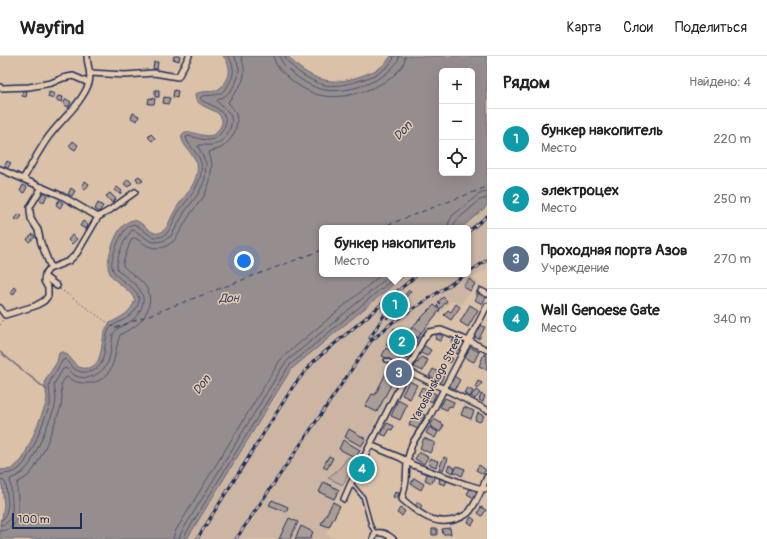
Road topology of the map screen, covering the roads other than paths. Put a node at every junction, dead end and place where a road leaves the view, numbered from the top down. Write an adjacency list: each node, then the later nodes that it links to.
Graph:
1 (86, 56): 3 (street)
2 (189, 56): 3 (street)
3 (90, 73): 4 (street)
4 (89, 83): 5 (street); 7 (street)
5 (0, 87)
6 (0, 169): 7 (street)
7 (23, 179): 8 (street)
8 (42, 187): 10 (street); 11 (street)
9 (135, 192): 10 (street)
10 (98, 217): 11 (street)
11 (51, 268): 12 (street)
12 (45, 277): 13 (street); 17 (street)
13 (57, 286)
14 (481, 291): 15 (street)
15 (487, 294)
16 (487, 306): 18 (street, Yaroslavskogo Street)
17 (0, 308)
18 (469, 341): 19 (street); 21 (street); 22 (street, Yaroslavskogo Street)
19 (487, 350)
20 (386, 360): 21 (lane)
21 (408, 371): 22 (street); 24 (street)
22 (444, 389): 23 (street); 25 (street, Yaroslavskogo Street)
23 (487, 410)
24 (370, 445): 25 (street); 27 (street)
25 (407, 461): 28 (street); 28 (street, Yaroslavskogo Street)
26 (487, 477): 28 (street)
27 (351, 483): 29 (street); 30 (lane)
28 (485, 489)
29 (344, 500)
30 (375, 533): 31 (street); 32 (street)
31 (373, 539)
32 (393, 539)

